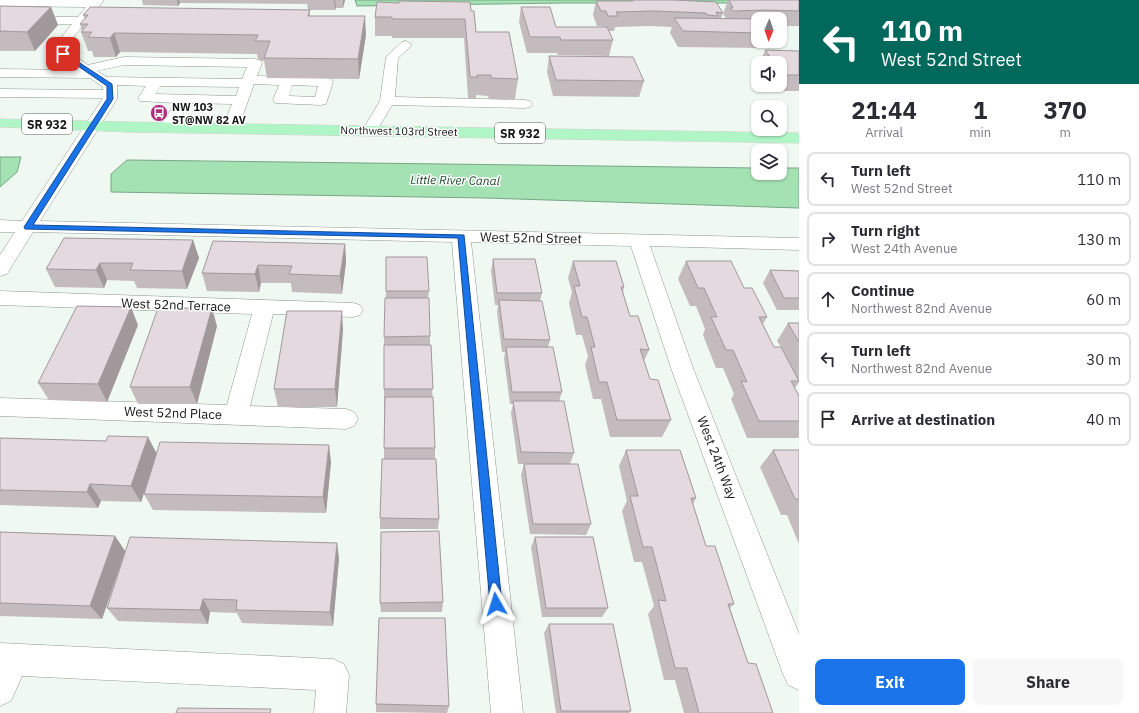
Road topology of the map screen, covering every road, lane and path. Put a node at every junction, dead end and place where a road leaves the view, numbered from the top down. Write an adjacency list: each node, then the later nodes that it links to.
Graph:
1 (0, 3): 2 (street)
2 (94, 5): 3 (street); 5 (street)
3 (114, 10)
4 (0, 20): 5 (street)
5 (81, 20): 6 (street); 9 (street)
6 (128, 21)
7 (406, 45): 19 (street)
8 (52, 60): 9 (street)
9 (74, 60): 11 (street)
10 (0, 73): 11 (street)
11 (95, 75): 13 (street); 14 (street); 16 (street)
12 (287, 81): 14 (street)
13 (155, 82): 14 (street); 17 (street)
14 (248, 82): 18 (street)
15 (0, 93): 16 (street)
16 (110, 94): 22 (street)
17 (184, 99): 18 (street); 23 (street)
18 (241, 100): 24 (street)
19 (387, 101): 20 (street); 25 (street)
20 (525, 104)
21 (0, 123): 22 (main road, Northwest 103rd Street / SR 932)
22 (93, 126): 23 (main road, Northwest 103rd Street / SR 932); 28 (street)
23 (168, 127): 24 (main road, Northwest 103rd Street / SR 932)
24 (230, 129): 25 (main road, Northwest 103rd Street / SR 932)
25 (370, 131): 26 (main road, Northwest 103rd Street / SR 932)
26 (799, 138)
27 (0, 226): 28 (street, West 52nd Street)
28 (28, 227): 29 (street, West 52nd Street); 32 (street)
29 (462, 236): 30 (street, West 52nd Street); 43 (street)
30 (638, 240): 31 (street, West 52nd Street); 40 (street, West 24th Way)
31 (799, 244)
32 (0, 270)
33 (0, 298): 34 (street, West 52nd Terrace)
34 (264, 308): 35 (street, West 52nd Terrace); 37 (street)
35 (353, 310)
36 (0, 407): 37 (street, West 52nd Place)
37 (236, 415): 38 (street, West 52nd Place)
38 (346, 419)
39 (6, 660): 41 (street); 42 (street)
40 (799, 674)
41 (0, 690)
42 (330, 713)
43 (507, 713)

